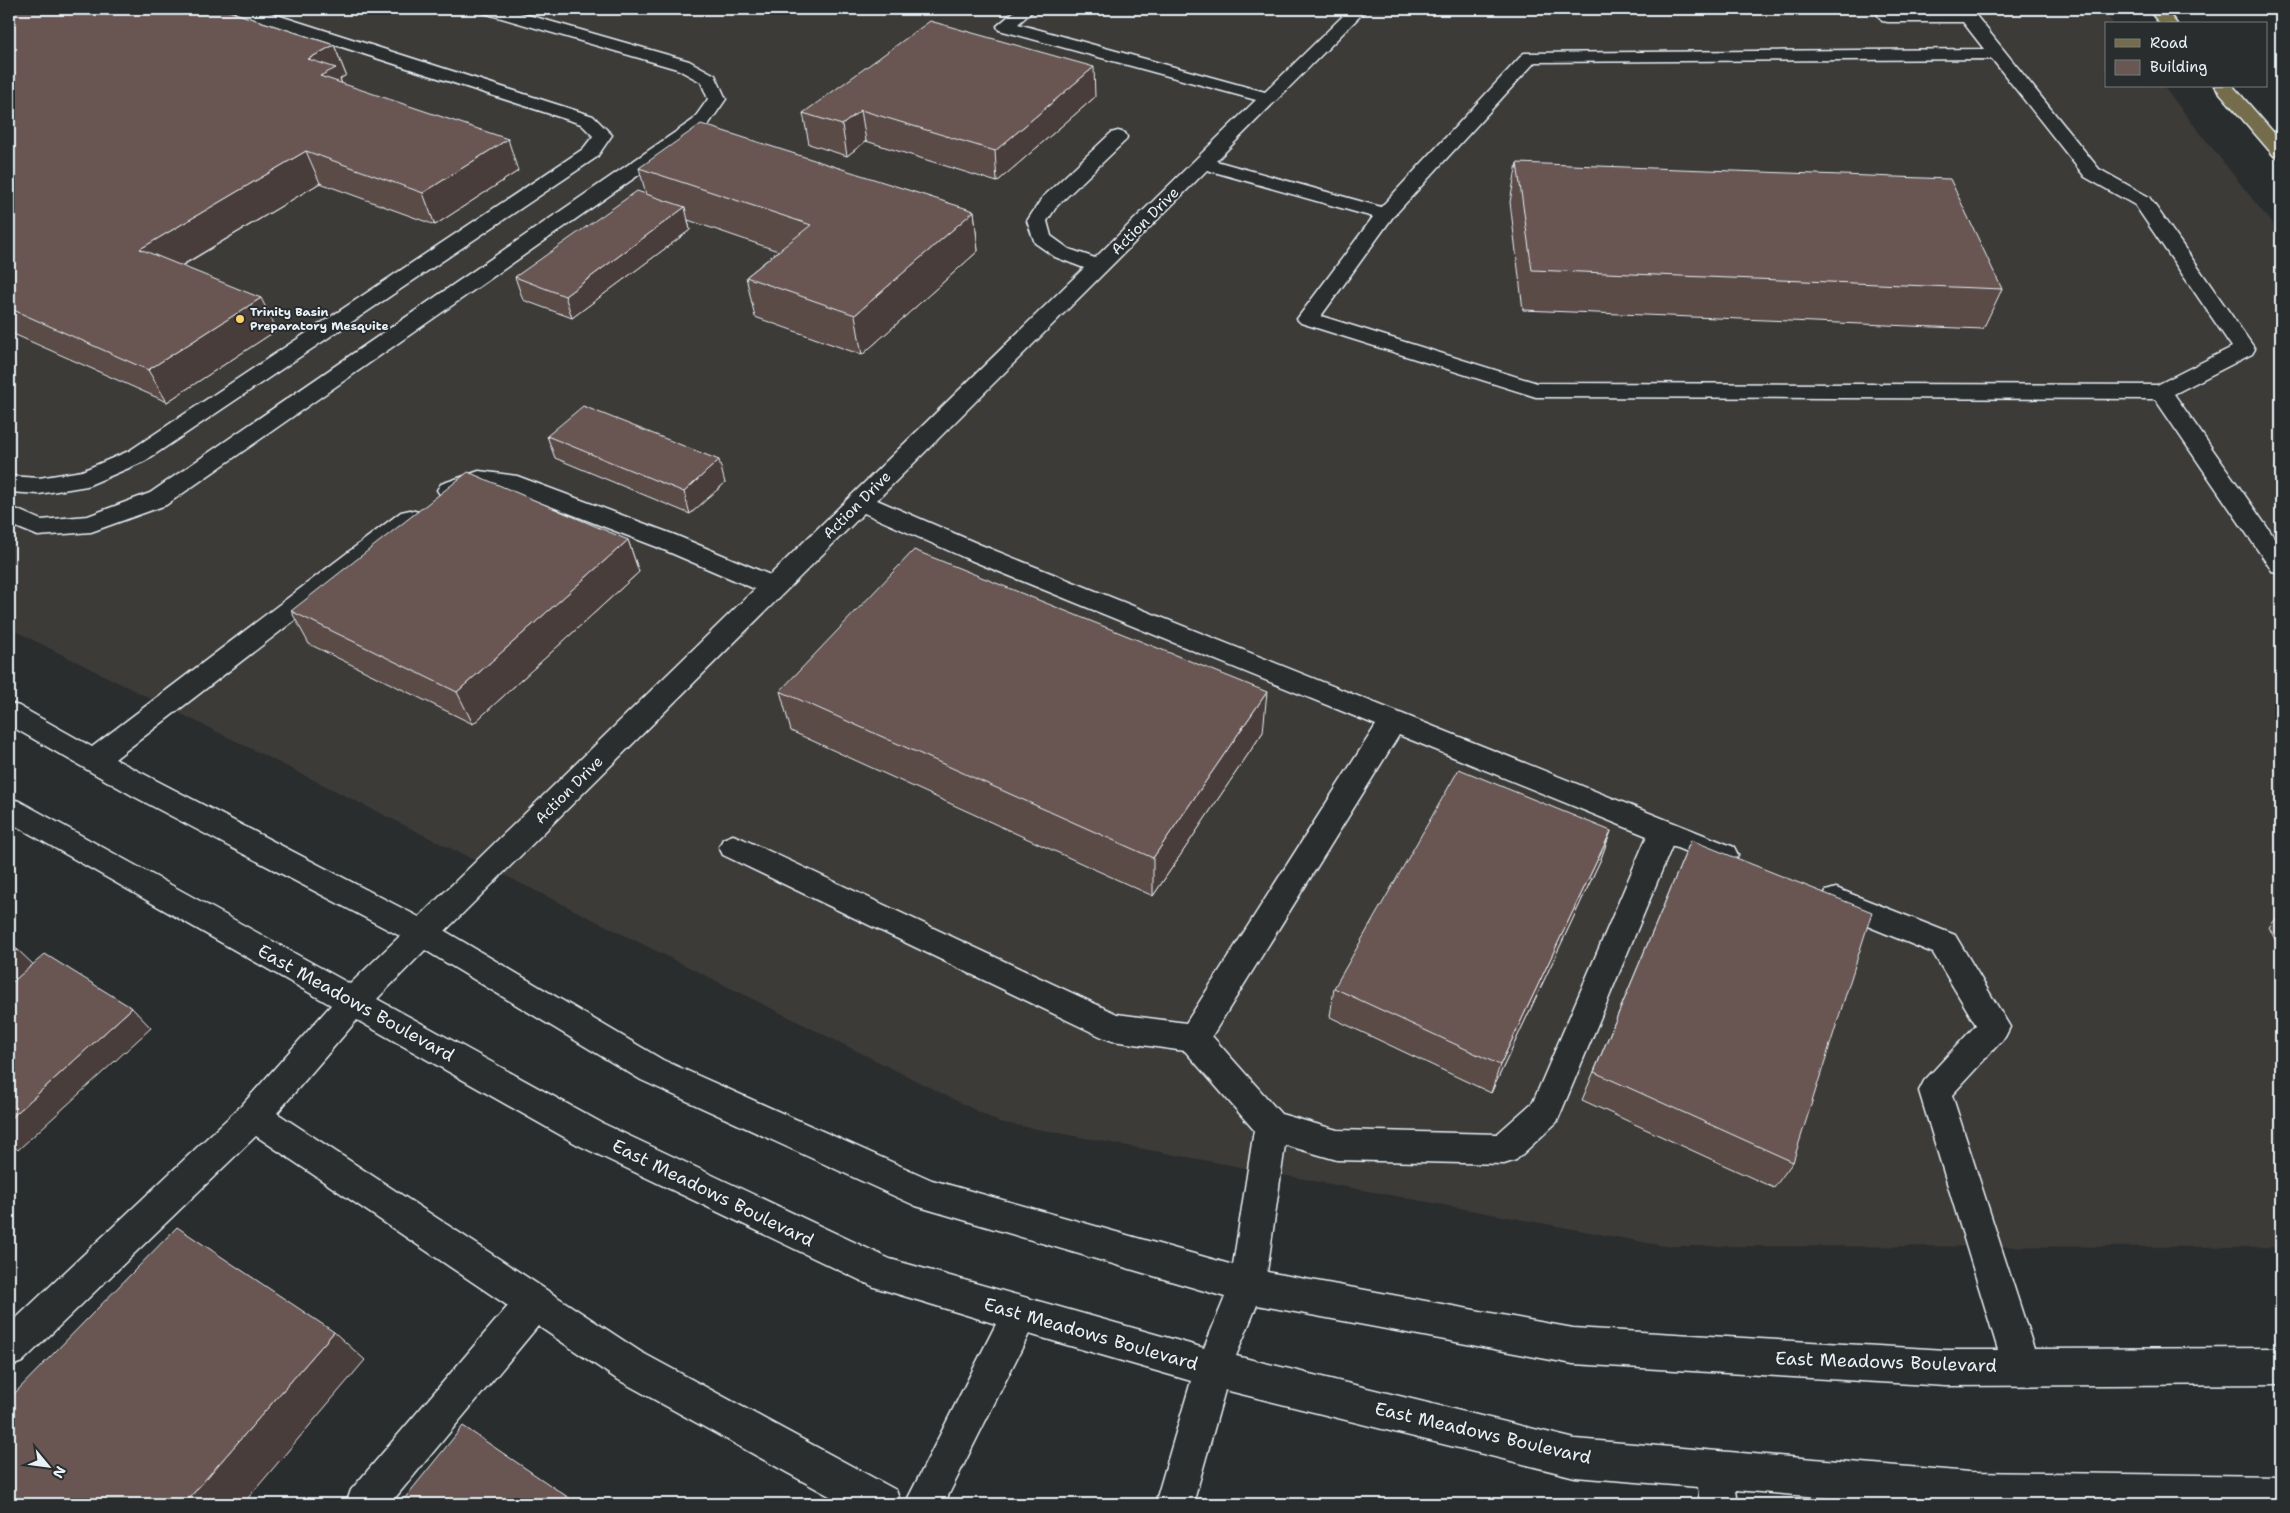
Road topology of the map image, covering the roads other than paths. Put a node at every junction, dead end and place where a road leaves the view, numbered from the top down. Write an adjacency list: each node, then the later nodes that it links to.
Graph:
1 (242, 9): 17 (street)
2 (490, 9): 19 (street)
3 (1027, 9): 10 (street)
4 (1359, 9): 10 (street, Action Drive)
5 (1882, 9): 8 (street)
6 (2156, 9): 7 (main road)
7 (2167, 22)
8 (1997, 54): 14 (street); 16 (street)
9 (2226, 88): 12 (main road)
10 (1267, 98): 13 (street, Action Drive)
11 (1118, 137): 15 (street)
12 (2281, 152)
13 (1204, 163): 14 (street); 15 (street, Action Drive)
14 (1385, 214): 16 (street)
15 (1099, 266): 18 (street, Action Drive)
16 (2161, 392): 20 (street)
17 (9, 484)
18 (860, 502): 21 (street, Action Drive); 23 (street)
19 (9, 514)
20 (2281, 565)
21 (774, 588): 24 (street); 30 (street, Action Drive)
22 (9, 713): 24 (street, East Meadows Boulevard)
23 (1393, 721): 26 (street); 32 (street)
24 (94, 760): 30 (street, East Meadows Boulevard)
25 (9, 809): 31 (street, East Meadows Boulevard)
26 (1664, 831): 28 (street); 34 (street)
27 (733, 847): 32 (street)
28 (1745, 864)
29 (1809, 889): 40 (street)
30 (424, 934): 31 (street, Action Drive); 35 (street, East Meadows Boulevard)
31 (354, 1001): 33 (street, Action Drive); 37 (street, East Meadows Boulevard)
32 (1194, 1038): 34 (street)
33 (254, 1116): 36 (street); 38 (street, Action Drive)
34 (1271, 1126): 35 (street)
35 (1247, 1286): 40 (street, East Meadows Boulevard); 41 (street)
36 (533, 1304): 44 (street); 45 (street)
37 (1020, 1315): 41 (street, East Meadows Boulevard); 46 (street)
38 (9, 1349)
39 (2281, 1366): 40 (street, East Meadows Boulevard)
40 (2022, 1367)
41 (1213, 1369): 42 (street, East Meadows Boulevard); 47 (street)
42 (1717, 1487): 43 (street, East Meadows Boulevard)
43 (2281, 1495)
44 (365, 1504)
45 (882, 1504)
46 (924, 1504)
47 (1174, 1504)

